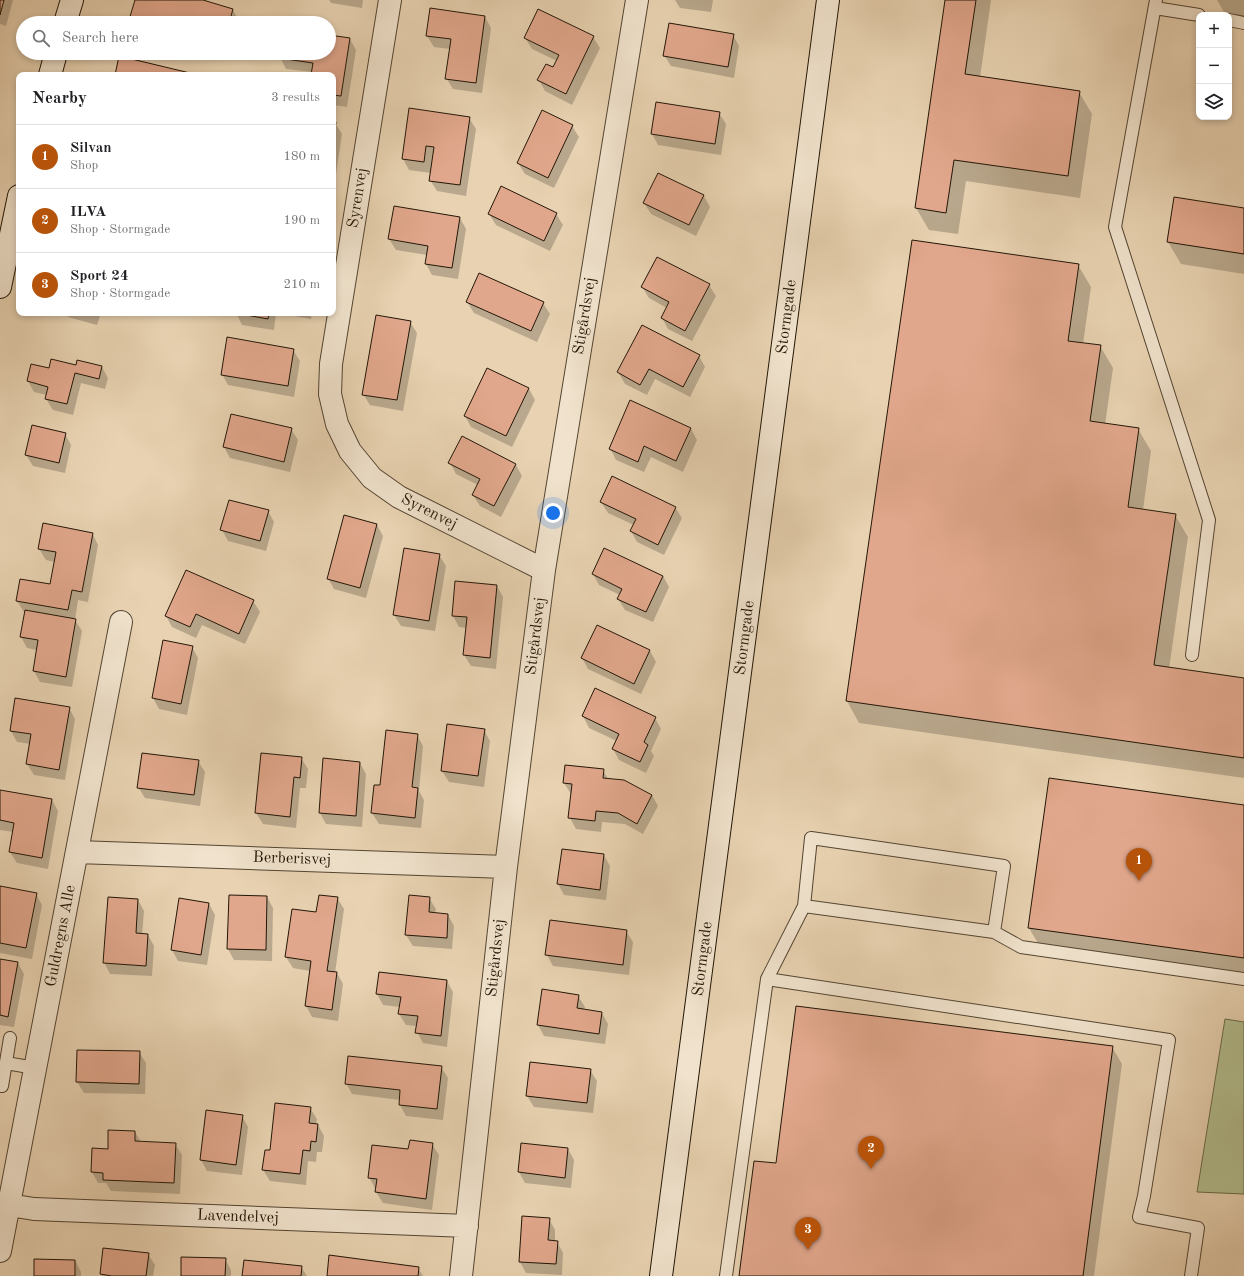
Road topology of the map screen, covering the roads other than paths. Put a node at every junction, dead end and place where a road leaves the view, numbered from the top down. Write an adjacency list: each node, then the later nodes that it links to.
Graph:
1 (72, 0): 7 (street)
2 (390, 0): 14 (street, Syrenvej)
3 (637, 0): 14 (street, Stigårdsvej)
4 (828, 0): 31 (street, Stormgade)
5 (1156, 4): 6 (lane); 16 (lane)
6 (1196, 15)
7 (67, 16)
8 (1232, 21): 9 (lane)
9 (1244, 23)
10 (54, 60): 11 (street)
11 (51, 72)
12 (16, 210): 13 (street)
13 (0, 287)
14 (544, 570): 18 (street, Stigårdsvej)
15 (122, 622): 17 (street, Guldregns Alle)
16 (1192, 656)
17 (77, 852): 18 (street, Berberisvej); 25 (street, Guldregns Alle)
18 (506, 867): 28 (street, Stigårdsvej)
19 (804, 906): 20 (lane); 20 (lane); 21 (lane)
20 (994, 932): 22 (lane)
21 (767, 979): 32 (lane); 33 (lane)
22 (1244, 979)
23 (10, 1038): 24 (lane)
24 (6, 1063): 25 (lane); 26 (lane)
25 (35, 1068): 27 (street, Guldregns Alle)
26 (2, 1086)
27 (7, 1193): 28 (street, Lavendelvej); 29 (street, Guldregns Alle)
28 (467, 1226): 30 (street, Stigårdsvej)
29 (0, 1251)
30 (461, 1276)
31 (661, 1276)
32 (726, 1276)
33 (1191, 1276)

